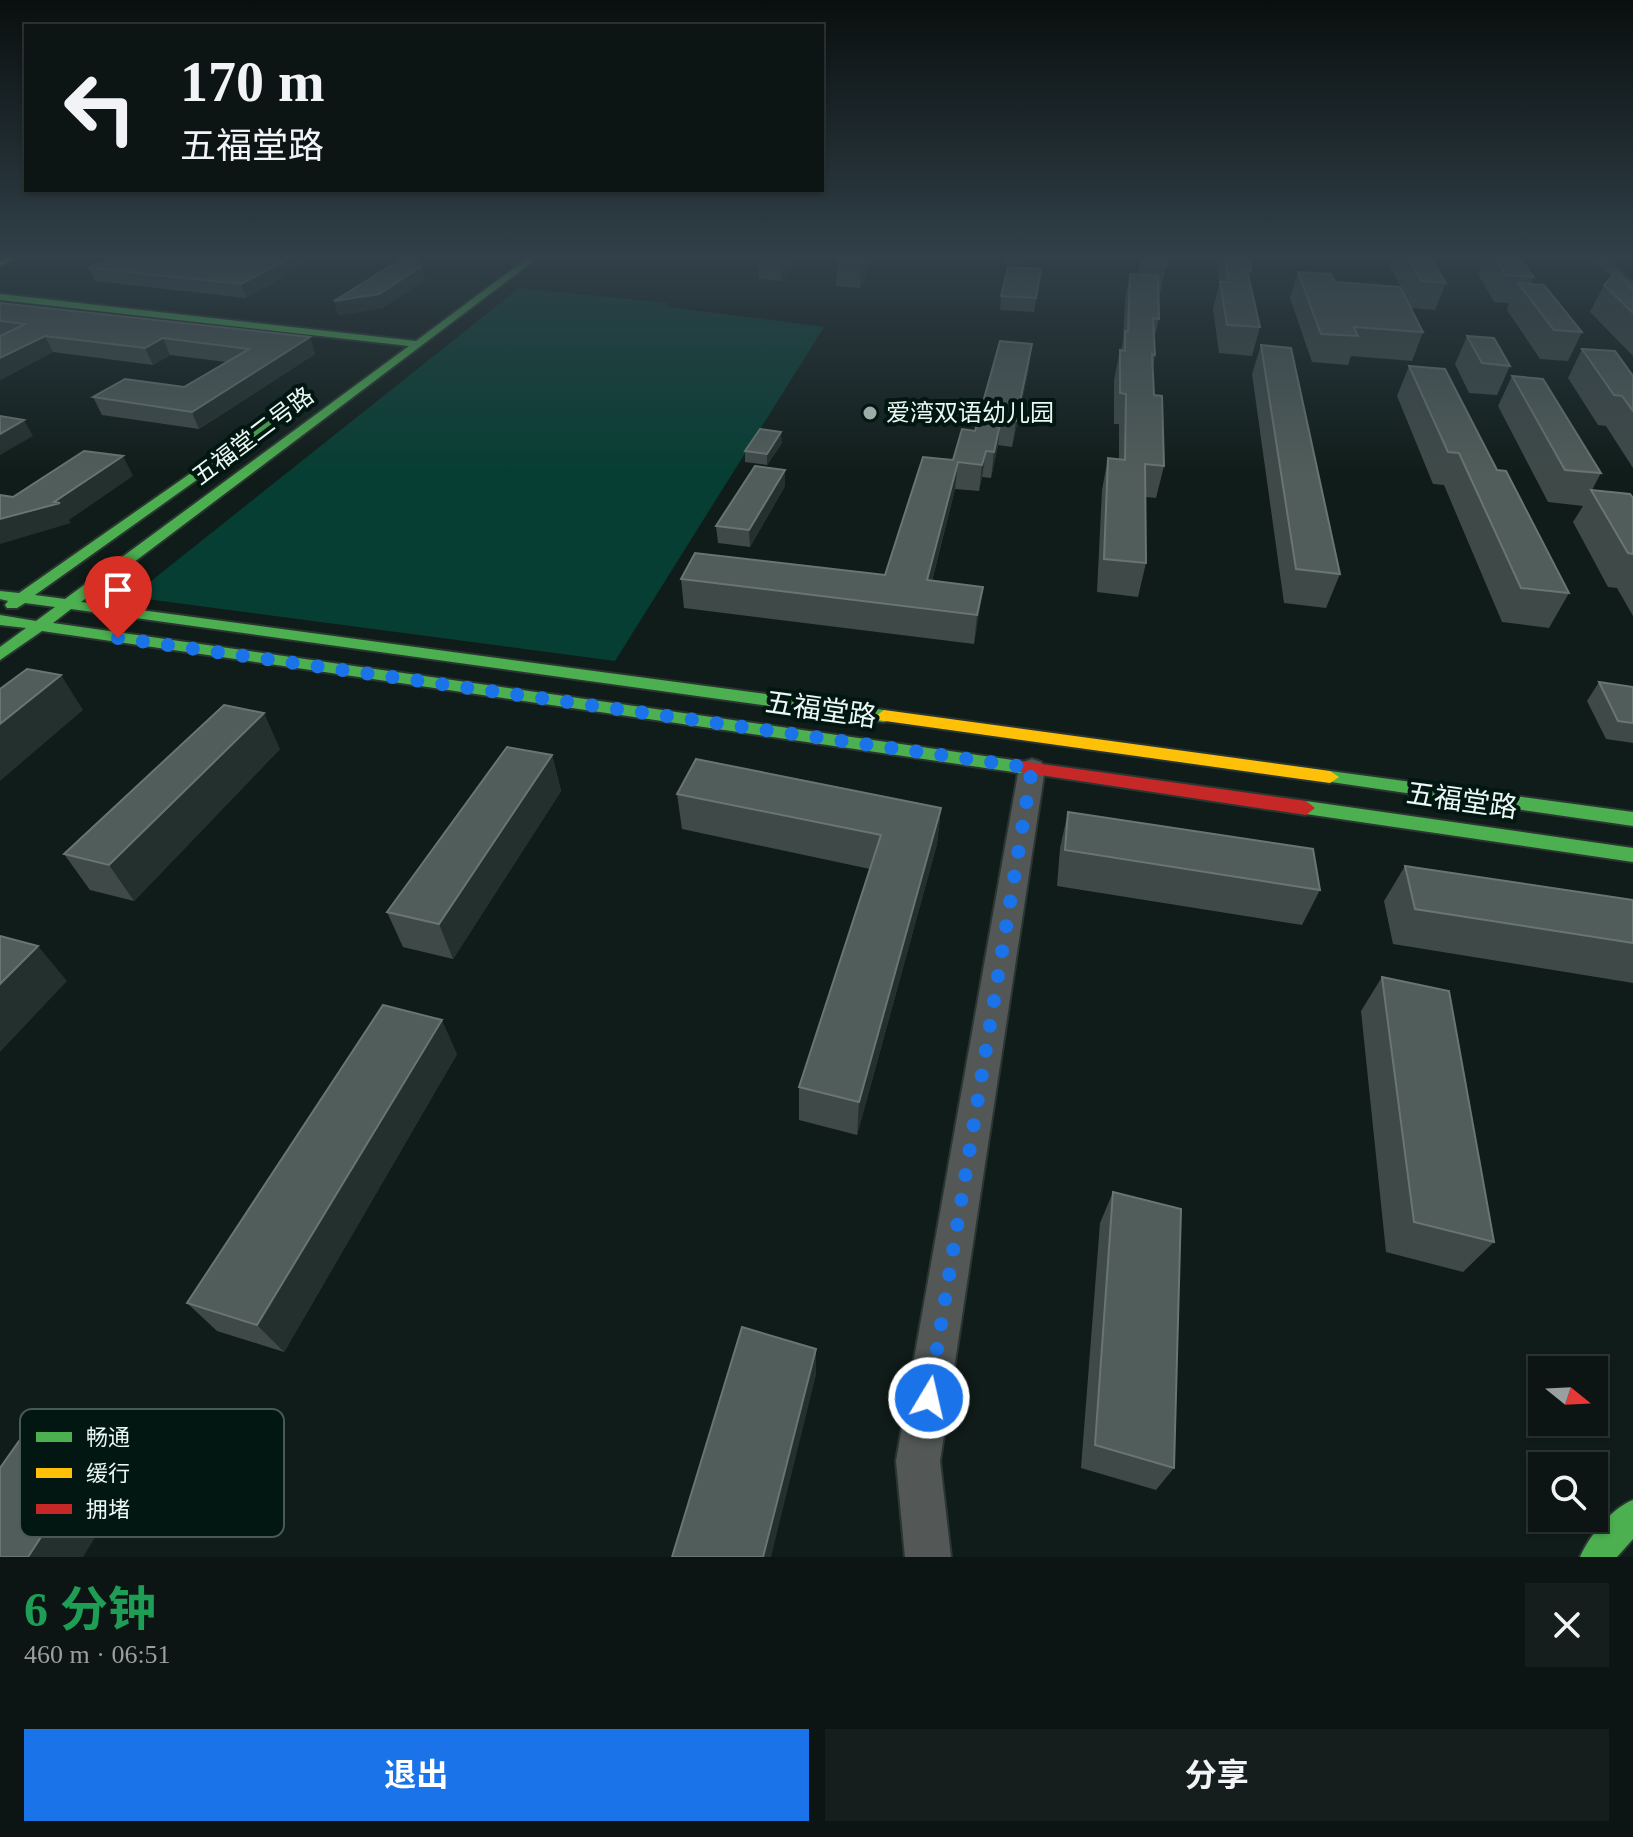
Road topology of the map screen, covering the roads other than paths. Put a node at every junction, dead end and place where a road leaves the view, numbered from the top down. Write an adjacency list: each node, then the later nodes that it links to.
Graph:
1 (287, 330): 4 (main road)
2 (402, 330): 4 (main road)
3 (437, 330): 5 (main road, 五福堂二号路)
4 (386, 341): 5 (main road); 6 (main road)
5 (418, 344): 10 (main road, 五福堂二号路)
6 (360, 359)
7 (308, 396): 9 (main road, 五福堂二号路)
8 (0, 595): 9 (main road, 五福堂路)
9 (22, 598): 10 (main road, 五福堂路); 11 (main road, 五福堂二号路)
10 (66, 605): 13 (main road, 五福堂二号路); 16 (main road, 五福堂路)
11 (0, 613)
12 (0, 620): 13 (main road, 五福堂路)
13 (37, 626): 14 (main road, 五福堂二号路); 15 (main road, 五福堂路)
14 (0, 655)
15 (1032, 768): 17 (main road, 五福堂路); 19 (street)
16 (1633, 819)
17 (1633, 855)
18 (1633, 1515): 20 (main road)
19 (928, 1557)
20 (1596, 1557)

